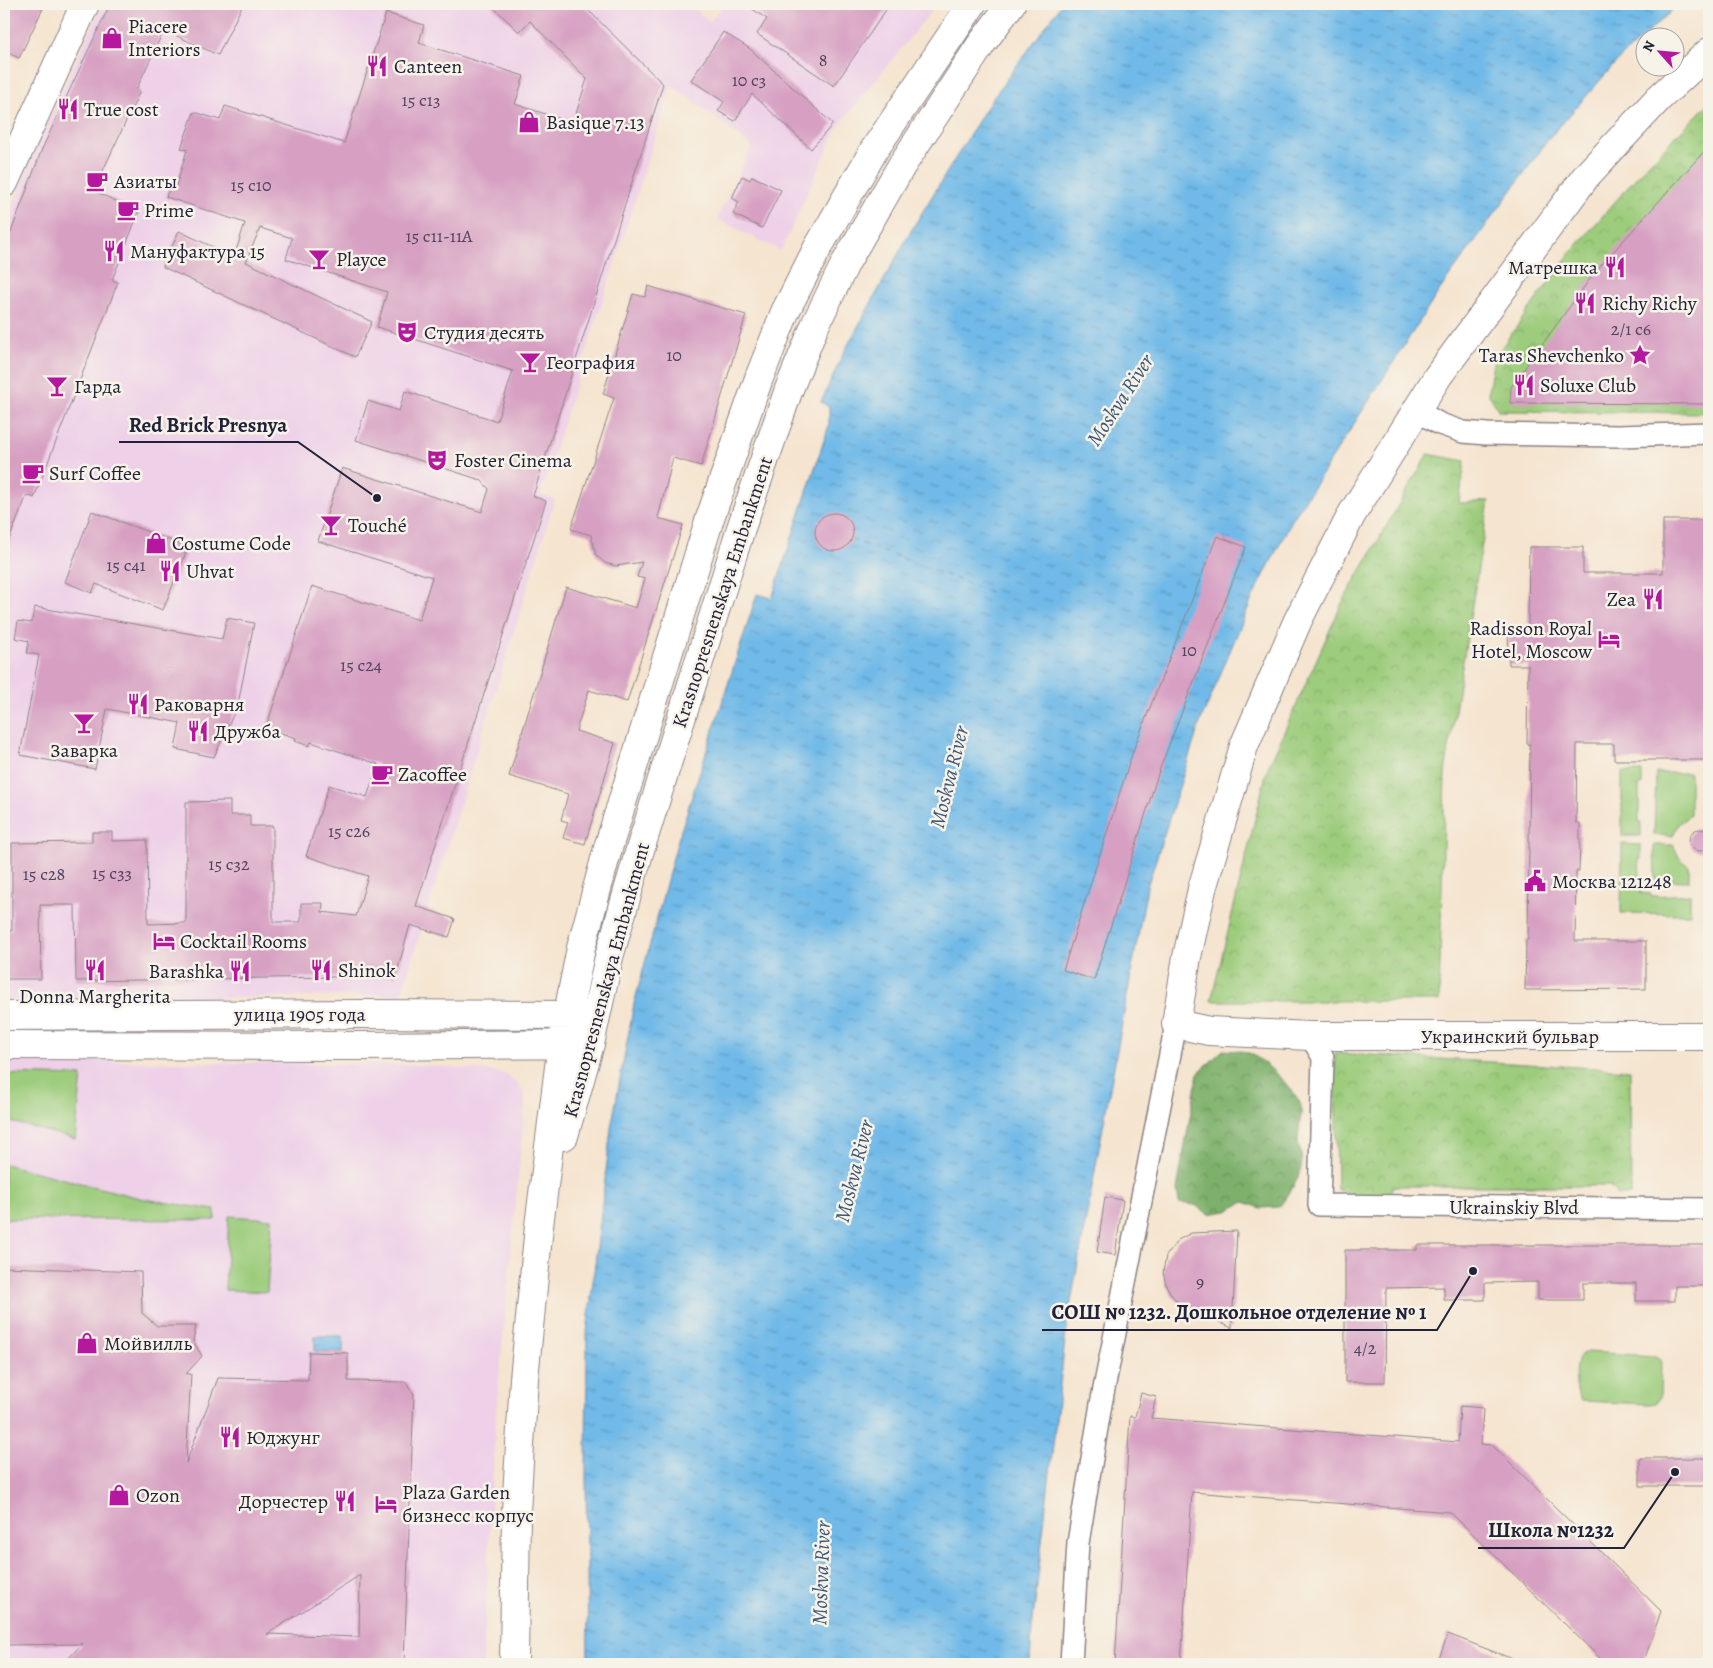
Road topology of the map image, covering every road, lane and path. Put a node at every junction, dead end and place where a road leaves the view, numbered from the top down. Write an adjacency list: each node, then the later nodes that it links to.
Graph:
1 (85, 4): 5 (main road)
2 (972, 4): 8 (main road, Krasnopresnenskaya Embankment)
3 (1011, 4): 9 (main road, Krasnopresnenskaya Embankment)
4 (1709, 52): 6 (main road)
5 (4, 183)
6 (1415, 410): 7 (street); 11 (main road)
7 (1709, 433)
8 (567, 1015): 9 (main road, улица 1905 года); 10 (main road, улица 1905 года); 14 (main road, Krasnopresnenskaya Embankment)
9 (597, 1015): 15 (main road, Krasnopresnenskaya Embankment)
10 (4, 1016)
11 (1176, 1024): 12 (main road, Украинский бульвар); 20 (street)
12 (1310, 1036): 13 (main road, Украинский бульвар); 17 (street, Ukrainskiy Blvd)
13 (1709, 1036)
14 (562, 1043): 15 (main road, улица 1905 года); 16 (main road, улица 1905 года); 18 (main road, Krasnopresnenskaya Embankment)
15 (590, 1044): 18 (main road, Krasnopresnenskaya Embankment)
16 (4, 1045)
17 (1709, 1209)
18 (540, 1226): 19 (main road, Krasnopresnenskaya Embankment)
19 (514, 1664)
20 (1071, 1664)

